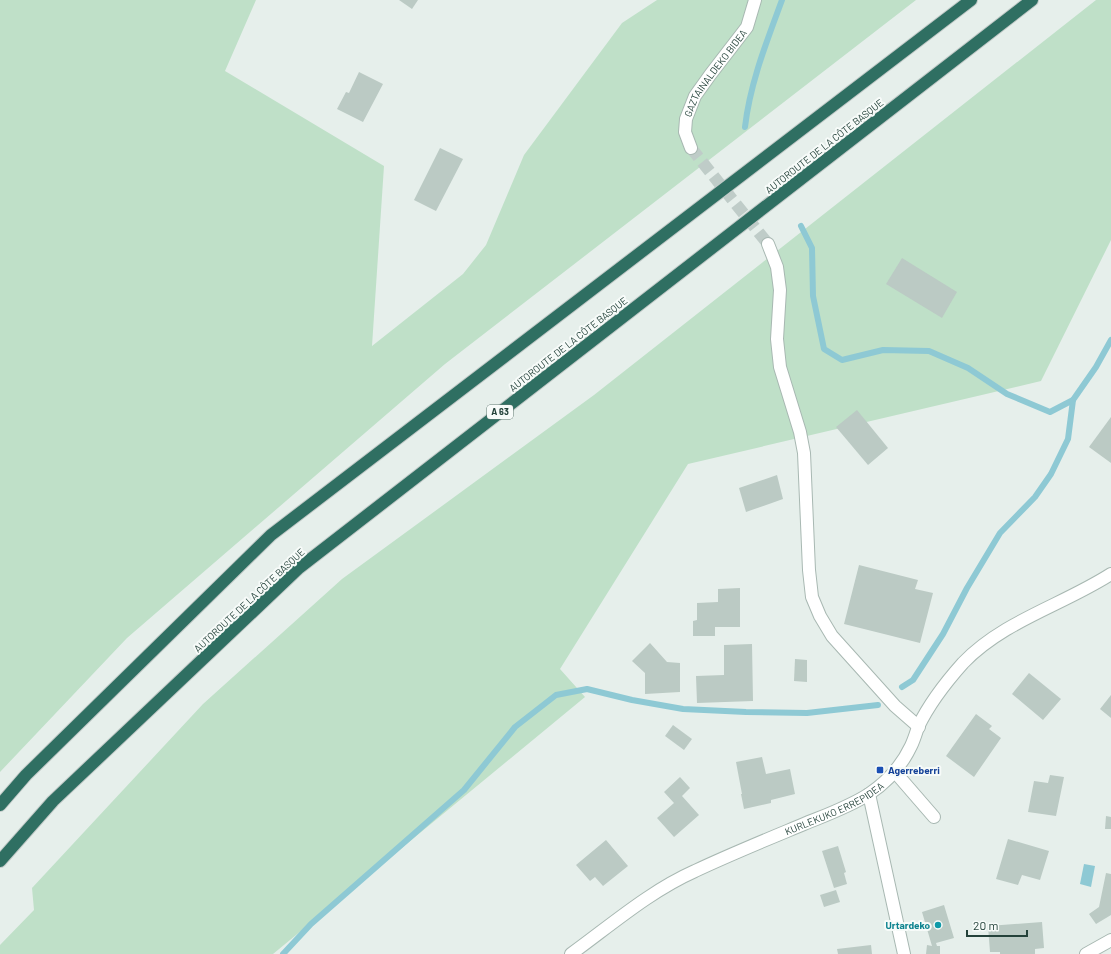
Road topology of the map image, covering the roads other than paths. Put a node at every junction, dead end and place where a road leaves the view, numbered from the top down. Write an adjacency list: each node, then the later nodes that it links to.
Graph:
1 (755, 0): 4 (street, GAZTAINALDEKO BIDEA)
2 (971, 0): 10 (highway)
3 (1032, 0): 12 (highway, AUTOROUTE DE LA CÔTE BASQUE / A 63)
4 (691, 148)
5 (768, 244): 7 (street)
6 (1111, 574): 7 (street, KURLEKUKO ERREPIDEA)
7 (919, 727): 8 (street, KURLEKUKO ERREPIDEA)
8 (894, 772): 9 (street, KURLEKUKO ERREPIDEA); 11 (street)
9 (869, 794): 14 (street, KURLEKUKO ERREPIDEA); 15 (street)
10 (0, 805)
11 (934, 817)
12 (0, 861)
13 (1111, 940): 16 (street)
14 (571, 954)
15 (904, 954)
16 (1086, 954)

